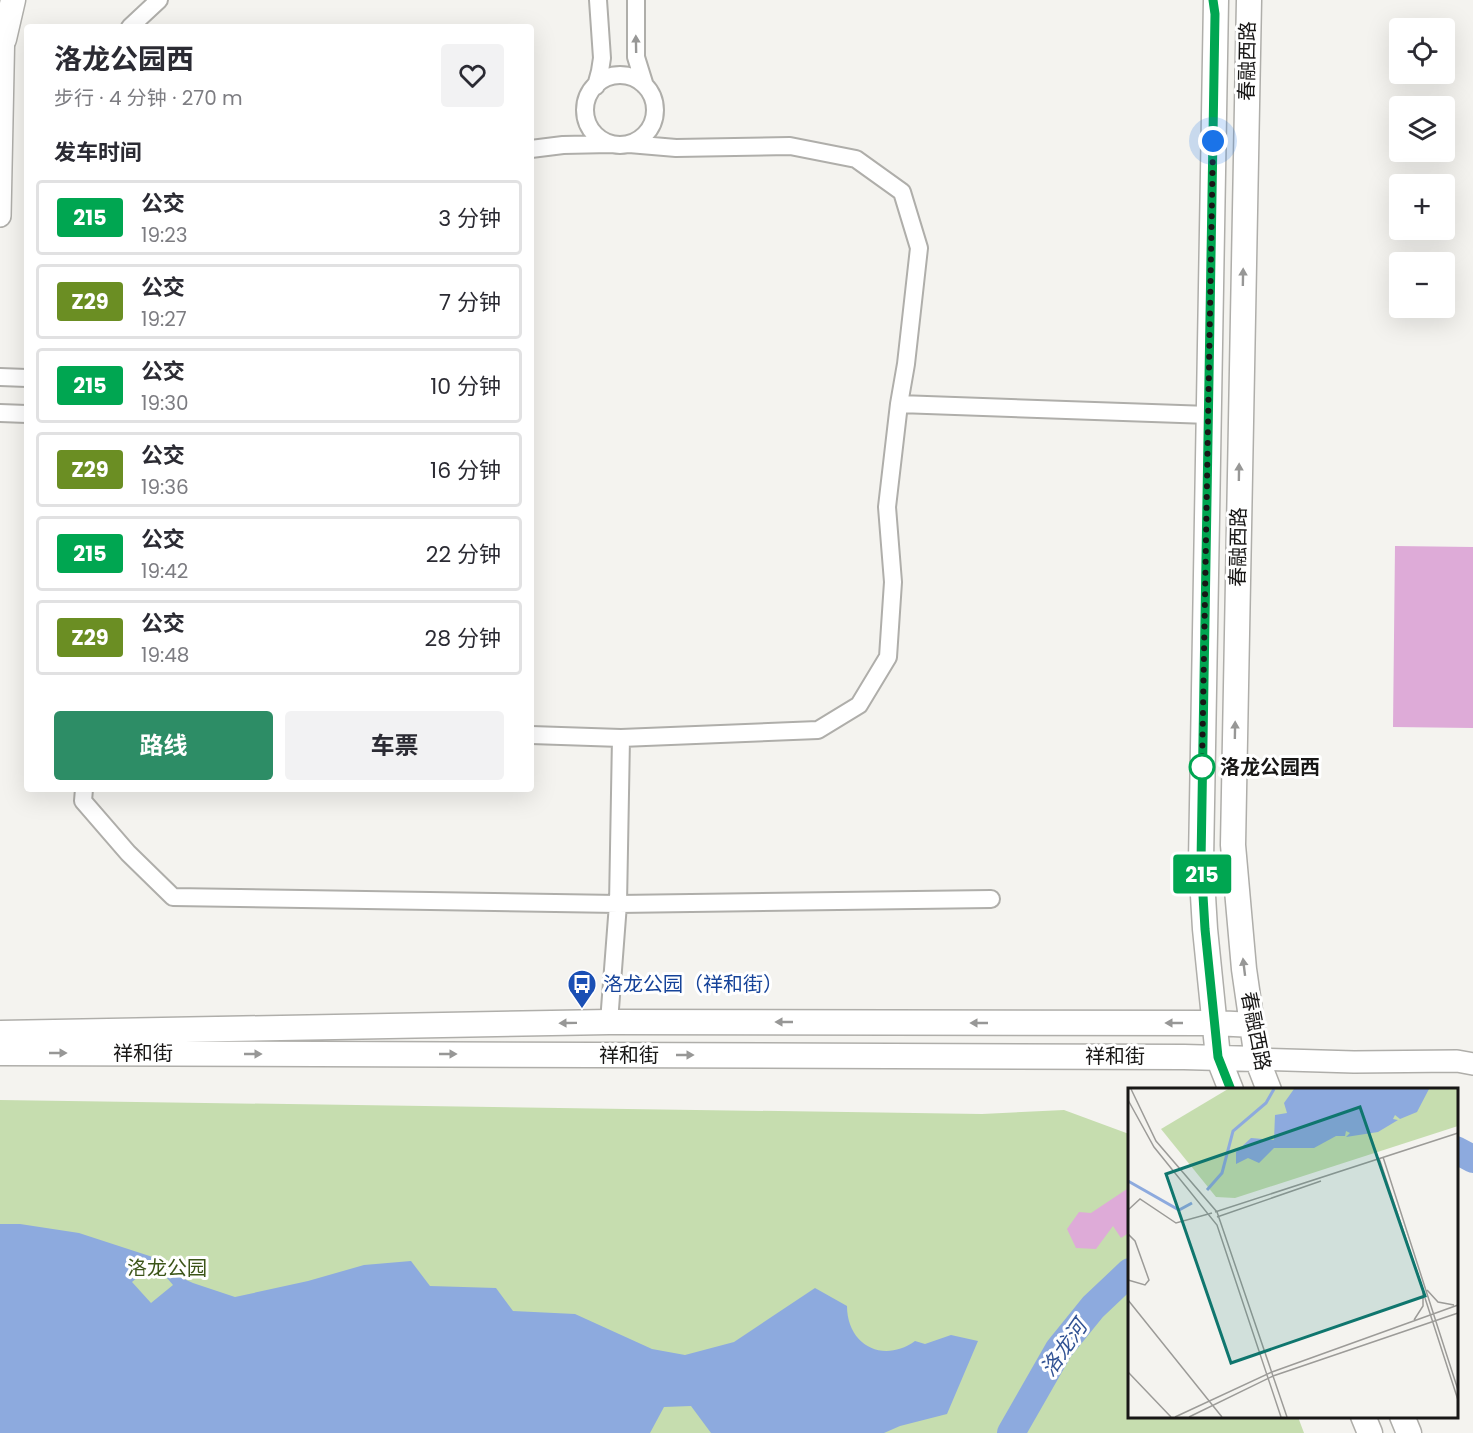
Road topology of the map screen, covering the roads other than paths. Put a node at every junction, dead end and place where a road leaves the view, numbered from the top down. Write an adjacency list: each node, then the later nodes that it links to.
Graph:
1 (5, 0): 9 (street)
2 (14, 0): 9 (main road)
3 (159, 0): 8 (street)
4 (598, 0): 10 (street)
5 (636, 0): 11 (street, one-way to 5)
6 (1215, 5): 25 (main road, 春融西路)
7 (1250, 6): 33 (main road, 春融西路, one-way to 7)
8 (133, 24)
9 (4, 39): 19 (street)
10 (596, 86): 11 (street); 12 (street)
11 (645, 86): 13 (street)
12 (586, 119): 14 (street); 16 (street)
13 (654, 120): 15 (street); 17 (street)
14 (611, 144): 15 (street); 16 (street)
15 (629, 144): 17 (street)
16 (563, 145): 18 (street)
17 (676, 148): 22 (street)
18 (534, 149)
19 (0, 216)
20 (0, 377): 21 (street)
21 (24, 378)
22 (898, 404): 25 (street); 27 (street)
23 (0, 413): 24 (street)
24 (24, 414)
25 (1209, 415): 32 (main road, 春融西路)
26 (534, 735): 27 (street)
27 (621, 738): 30 (street)
28 (84, 792): 30 (street)
29 (991, 899): 30 (street)
30 (618, 903): 31 (street)
31 (609, 1022): 32 (main road, 祥和街, one-way to 31); 34 (main road, 祥和街, one-way to 34)
32 (1215, 1023): 33 (main road, 祥和街); 36 (main road, 春融西路)
33 (1253, 1025): 37 (main road, 春融西路)
34 (0, 1033)
35 (0, 1053): 36 (main road, 祥和街, one-way to 36)
36 (1218, 1057): 37 (main road, 祥和街); 39 (main road, 春融西路)
37 (1257, 1059): 38 (street); 40 (main road, 春融西路)
38 (1473, 1064)
39 (1231, 1088)
40 (1269, 1088)
41 (1364, 1418): 43 (main road)
42 (1403, 1418): 44 (main road)
43 (1370, 1433)
44 (1409, 1433)

